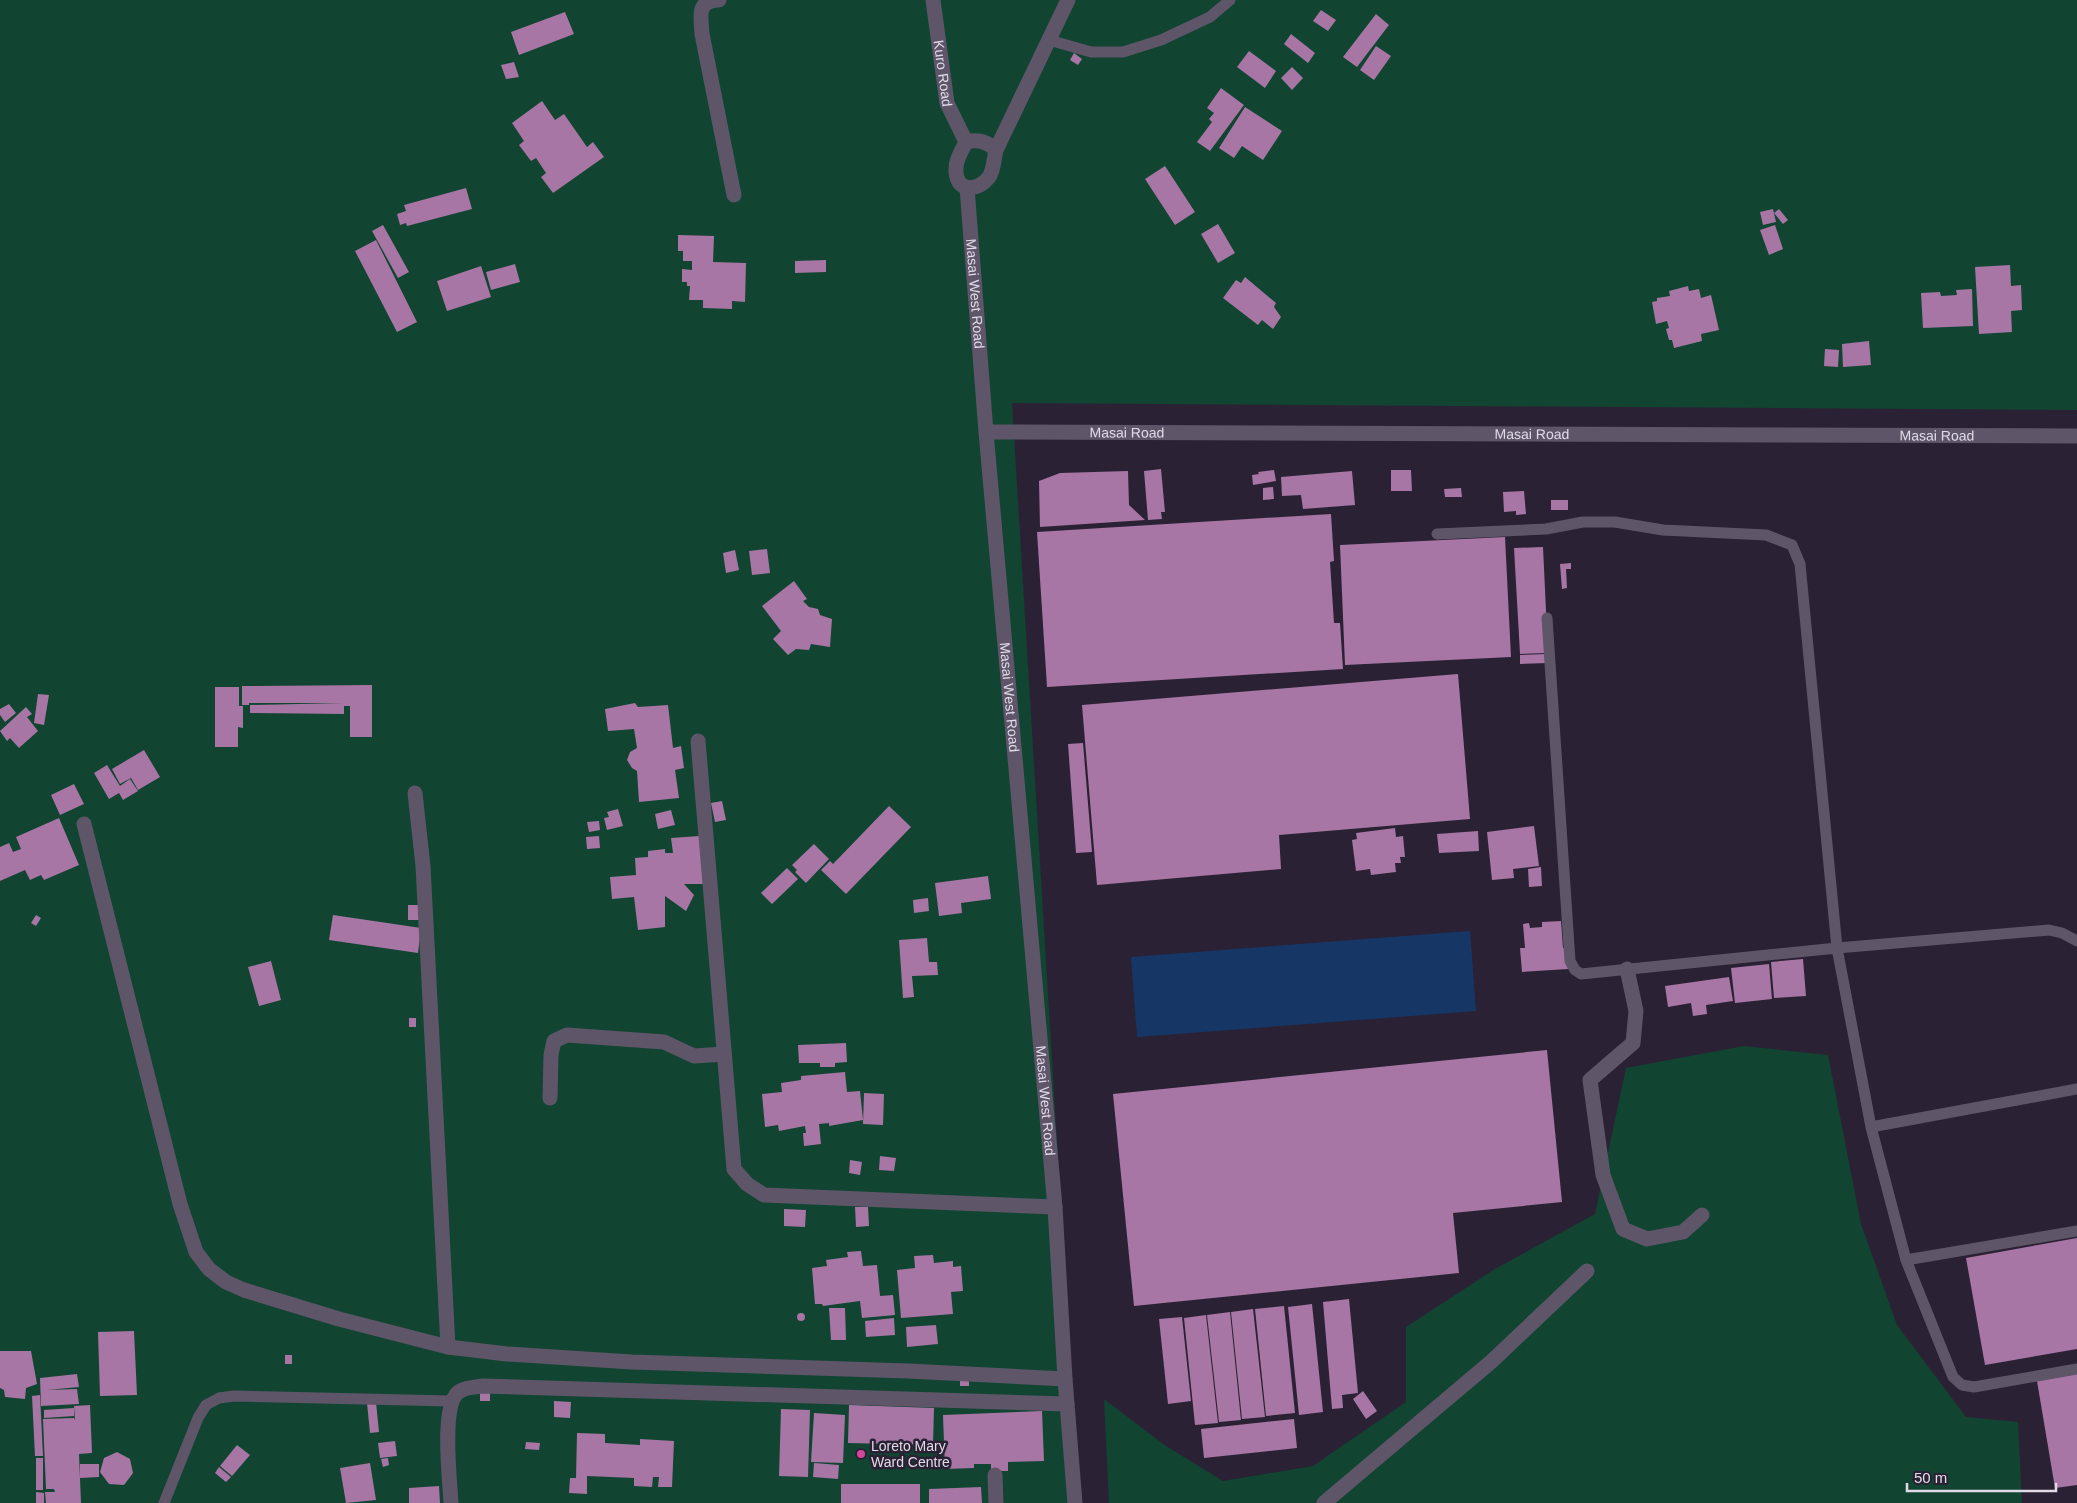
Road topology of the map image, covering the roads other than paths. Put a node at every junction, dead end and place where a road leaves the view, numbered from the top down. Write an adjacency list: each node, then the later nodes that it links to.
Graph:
1 (719, 0): 9 (street)
2 (933, 0): 6 (street, Kuro Road)
3 (1068, 0): 5 (street)
4 (1230, 0): 5 (lane)
5 (1049, 40): 7 (street)
6 (966, 142): 7 (street); 8 (street)
7 (996, 150): 8 (street)
8 (967, 188): 10 (street, Masai West Road)
9 (734, 195)
10 (986, 432): 11 (street, Masai Road); 24 (street, Masai West Road)
11 (2077, 436)
12 (1437, 534): 18 (lane)
13 (1547, 618): 19 (lane)
14 (698, 741): 20 (street)
15 (415, 793): 29 (street)
16 (84, 824): 29 (street)
17 (2077, 941): 18 (lane)
18 (1837, 948): 19 (lane); 23 (lane)
19 (1627, 969): 25 (street)
20 (724, 1054): 22 (street); 24 (street)
21 (2077, 1089): 23 (lane)
22 (550, 1098)
23 (1871, 1126): 27 (lane)
24 (1055, 1207): 31 (street, Masai West Road)
25 (1702, 1215)
26 (2077, 1231): 27 (lane)
27 (1906, 1260): 30 (lane)
28 (1588, 1272): 39 (street)
29 (448, 1347): 31 (street)
30 (2077, 1369)
31 (1065, 1379): 33 (street, Masai West Road)
32 (451, 1401): 33 (street); 35 (lane); 36 (street)
33 (1068, 1404): 38 (street, Masai West Road)
34 (995, 1475): 37 (street)
35 (164, 1503)
36 (451, 1503)
37 (996, 1503)
38 (1075, 1503)
39 (1324, 1503)

